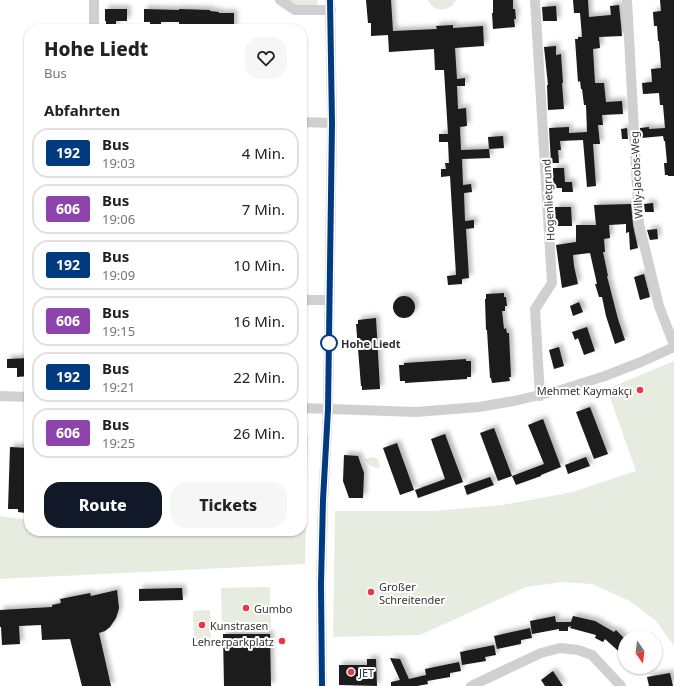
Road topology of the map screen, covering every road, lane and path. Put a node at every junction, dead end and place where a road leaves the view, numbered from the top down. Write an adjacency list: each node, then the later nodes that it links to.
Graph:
1 (94, 0): 6 (street)
2 (280, 0): 5 (street)
3 (535, 0): 13 (street, Hogenlietgrund)
4 (626, 0): 11 (street, Willy-Jacobs-Weg)
5 (330, 5): 8 (street)
6 (94, 24)
7 (307, 122): 8 (street)
8 (332, 123): 10 (street)
9 (307, 300): 10 (street)
10 (329, 300): 16 (street)
11 (674, 346): 13 (street)
12 (0, 396): 14 (street)
13 (540, 396): 16 (street)
14 (24, 397)
15 (307, 408): 16 (street)
16 (328, 409): 17 (street)
17 (322, 686)
18 (472, 686): 19 (street)
19 (621, 686)

